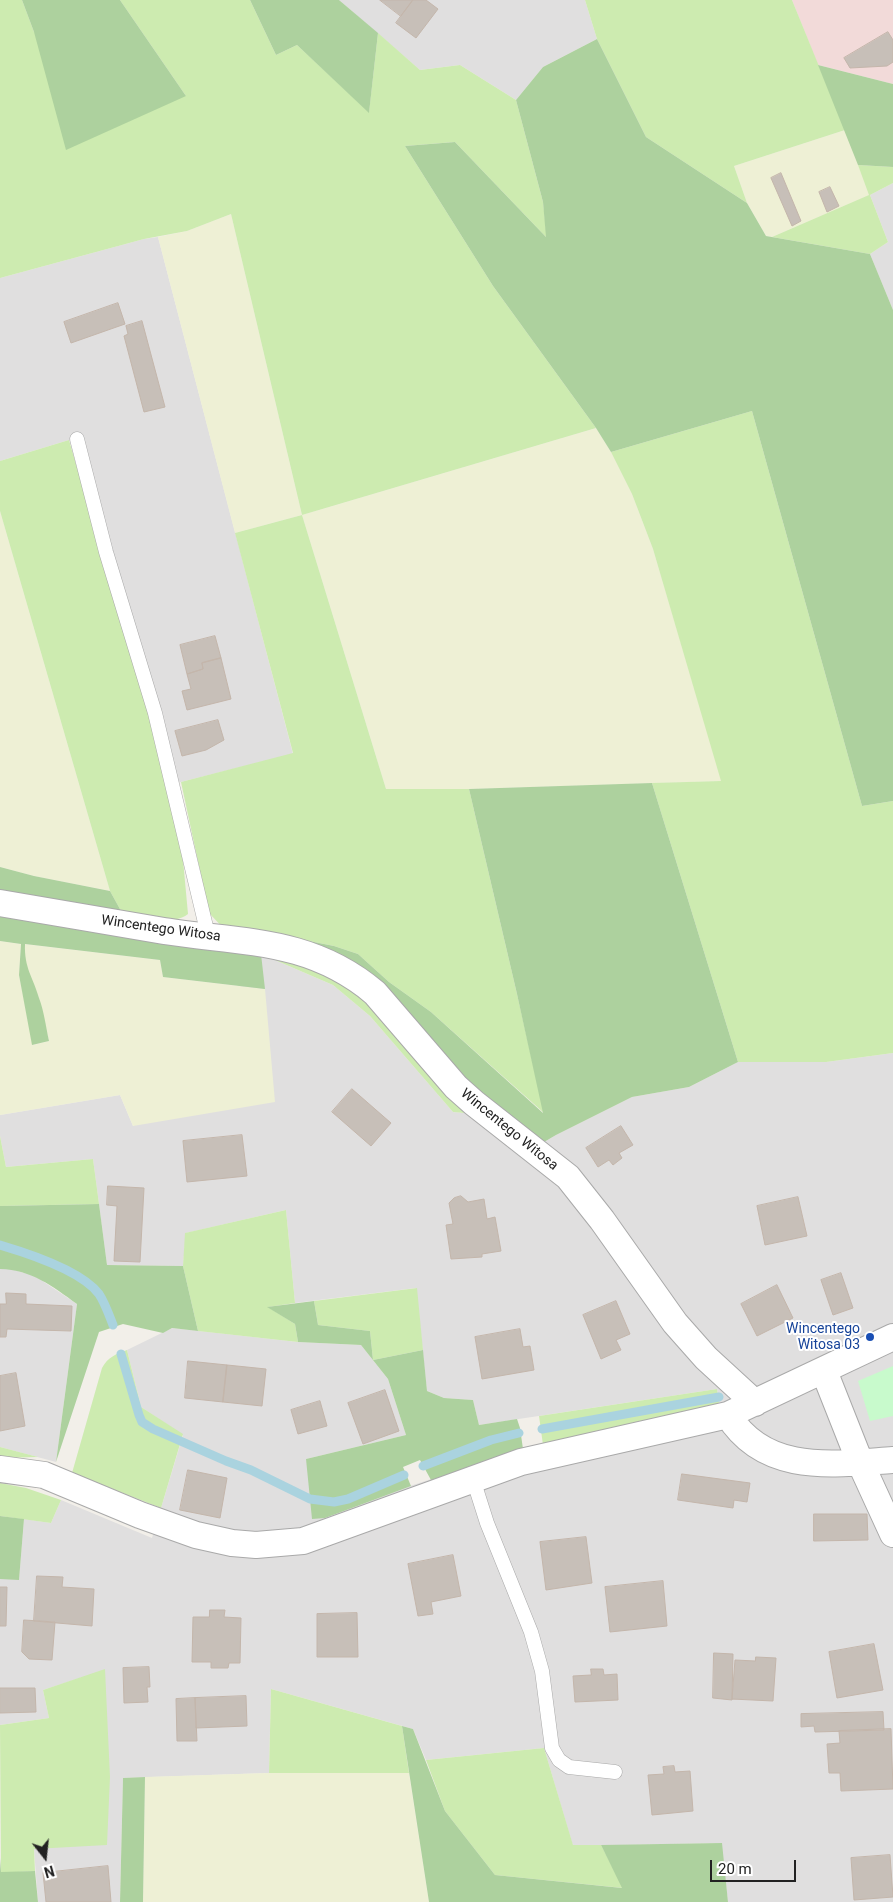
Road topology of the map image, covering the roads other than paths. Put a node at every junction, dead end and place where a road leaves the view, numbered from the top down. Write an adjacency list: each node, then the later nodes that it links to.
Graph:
1 (77, 439): 3 (lane)
2 (0, 903): 3 (street, Wincentego Witosa)
3 (208, 935): 6 (street, Wincentego Witosa)
4 (893, 1337): 5 (street)
5 (824, 1371): 6 (street); 9 (street)
6 (755, 1404): 7 (street)
7 (728, 1416): 9 (street); 11 (street)
8 (893, 1460): 9 (street)
9 (860, 1462): 12 (street)
10 (0, 1468): 11 (street)
11 (472, 1479): 13 (lane)
12 (893, 1534)
13 (615, 1772)

